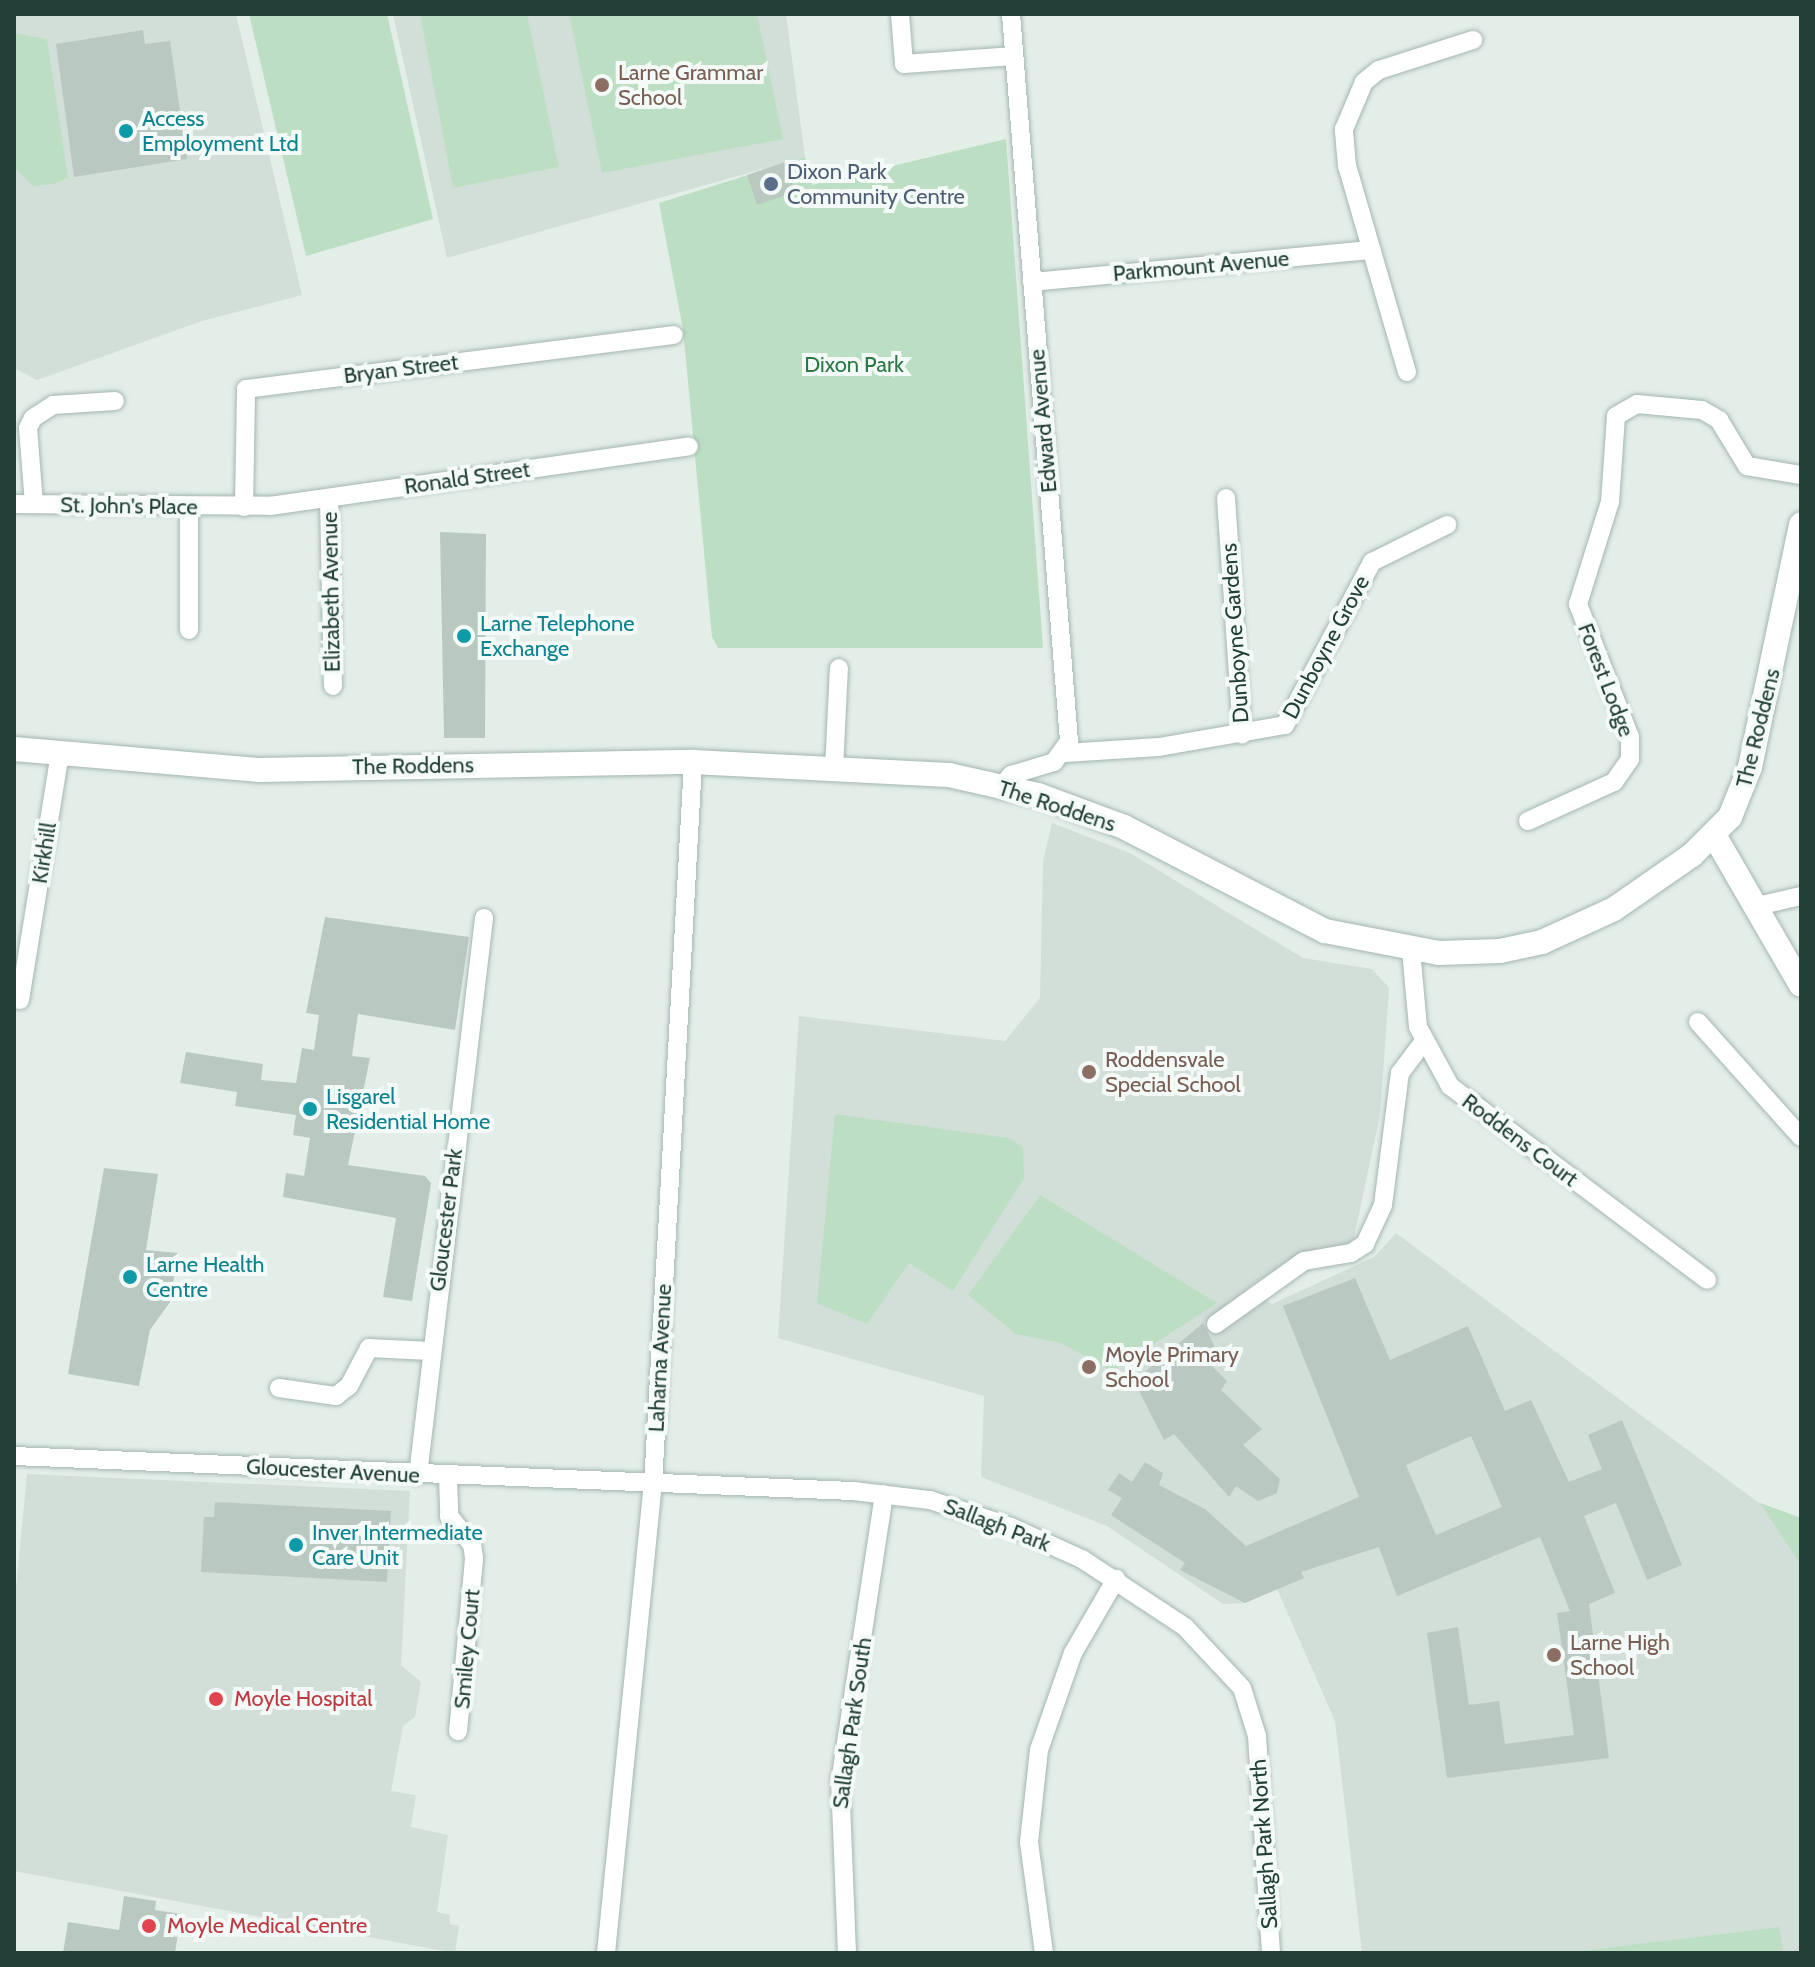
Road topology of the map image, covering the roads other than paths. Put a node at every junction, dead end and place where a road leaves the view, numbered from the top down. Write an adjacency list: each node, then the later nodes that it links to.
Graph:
1 (900, 14): 4 (street)
2 (1011, 14): 4 (street, Edward Avenue)
3 (1473, 40): 5 (street)
4 (1014, 56): 6 (street, Edward Avenue)
5 (1371, 250): 6 (street, Parkmount Avenue); 8 (street)
6 (1032, 282): 25 (street, Edward Avenue)
7 (674, 335): 17 (street, Bryan Street)
8 (1407, 372)
9 (115, 401): 15 (street)
10 (689, 446): 12 (street, Ronald Street)
11 (1801, 475): 30 (street, Forest Lodge)
12 (329, 498): 17 (street, Ronald Street); 22 (street, Elizabeth Avenue)
13 (1226, 498): 23 (street, Dunboyne Gardens)
14 (14, 504): 15 (street, St. John's Place)
15 (34, 504): 16 (street, St. John's Place)
16 (189, 507): 17 (street, St. John's Place); 20 (street)
17 (244, 507)
18 (1801, 524): 31 (street, The Roddens)
19 (1447, 525): 23 (street, Dunboyne Grove)
20 (189, 630)
21 (839, 668): 28 (street)
22 (333, 686)
23 (1242, 734): 25 (street, Dunboyne Gardens)
24 (14, 749): 26 (street, The Roddens)
25 (1065, 753): 29 (street)
26 (60, 754): 27 (street, The Roddens); 37 (street, Kirkhill)
27 (693, 762): 28 (street, The Roddens); 48 (street, Laharna Avenue)
28 (834, 769): 29 (street, The Roddens)
29 (1001, 787): 35 (street, The Roddens)
30 (1528, 821)
31 (1714, 835): 33 (street); 35 (street, The Roddens)
32 (1801, 896): 33 (street)
33 (1753, 907): 36 (street)
34 (484, 918): 43 (street, Gloucester Park)
35 (1411, 950): 39 (street, Roddens Court)
36 (1801, 985)
37 (20, 1000)
38 (1698, 1022): 40 (street)
39 (1423, 1042): 41 (street, Roddens Court); 42 (street)
40 (1801, 1137)
41 (1707, 1280)
42 (1216, 1324)
43 (430, 1351): 44 (street); 46 (street, Gloucester Park)
44 (279, 1388)
45 (14, 1456): 46 (street, Gloucester Avenue)
46 (418, 1475): 47 (street, Gloucester Avenue)
47 (448, 1478): 48 (street, Gloucester Avenue); 51 (street, Smiley Court)
48 (653, 1485): 49 (street, Sallagh Park); 53 (street, Laharna Avenue)
49 (884, 1494): 50 (street, Sallagh Park); 54 (street, Sallagh Park South)
50 (1116, 1579): 52 (street, Sallagh Park); 55 (street)
51 (458, 1731)
52 (1257, 1736): 56 (street, Sallagh Park North)
53 (606, 1953)
54 (847, 1953)
55 (1044, 1953)
56 (1271, 1953)

